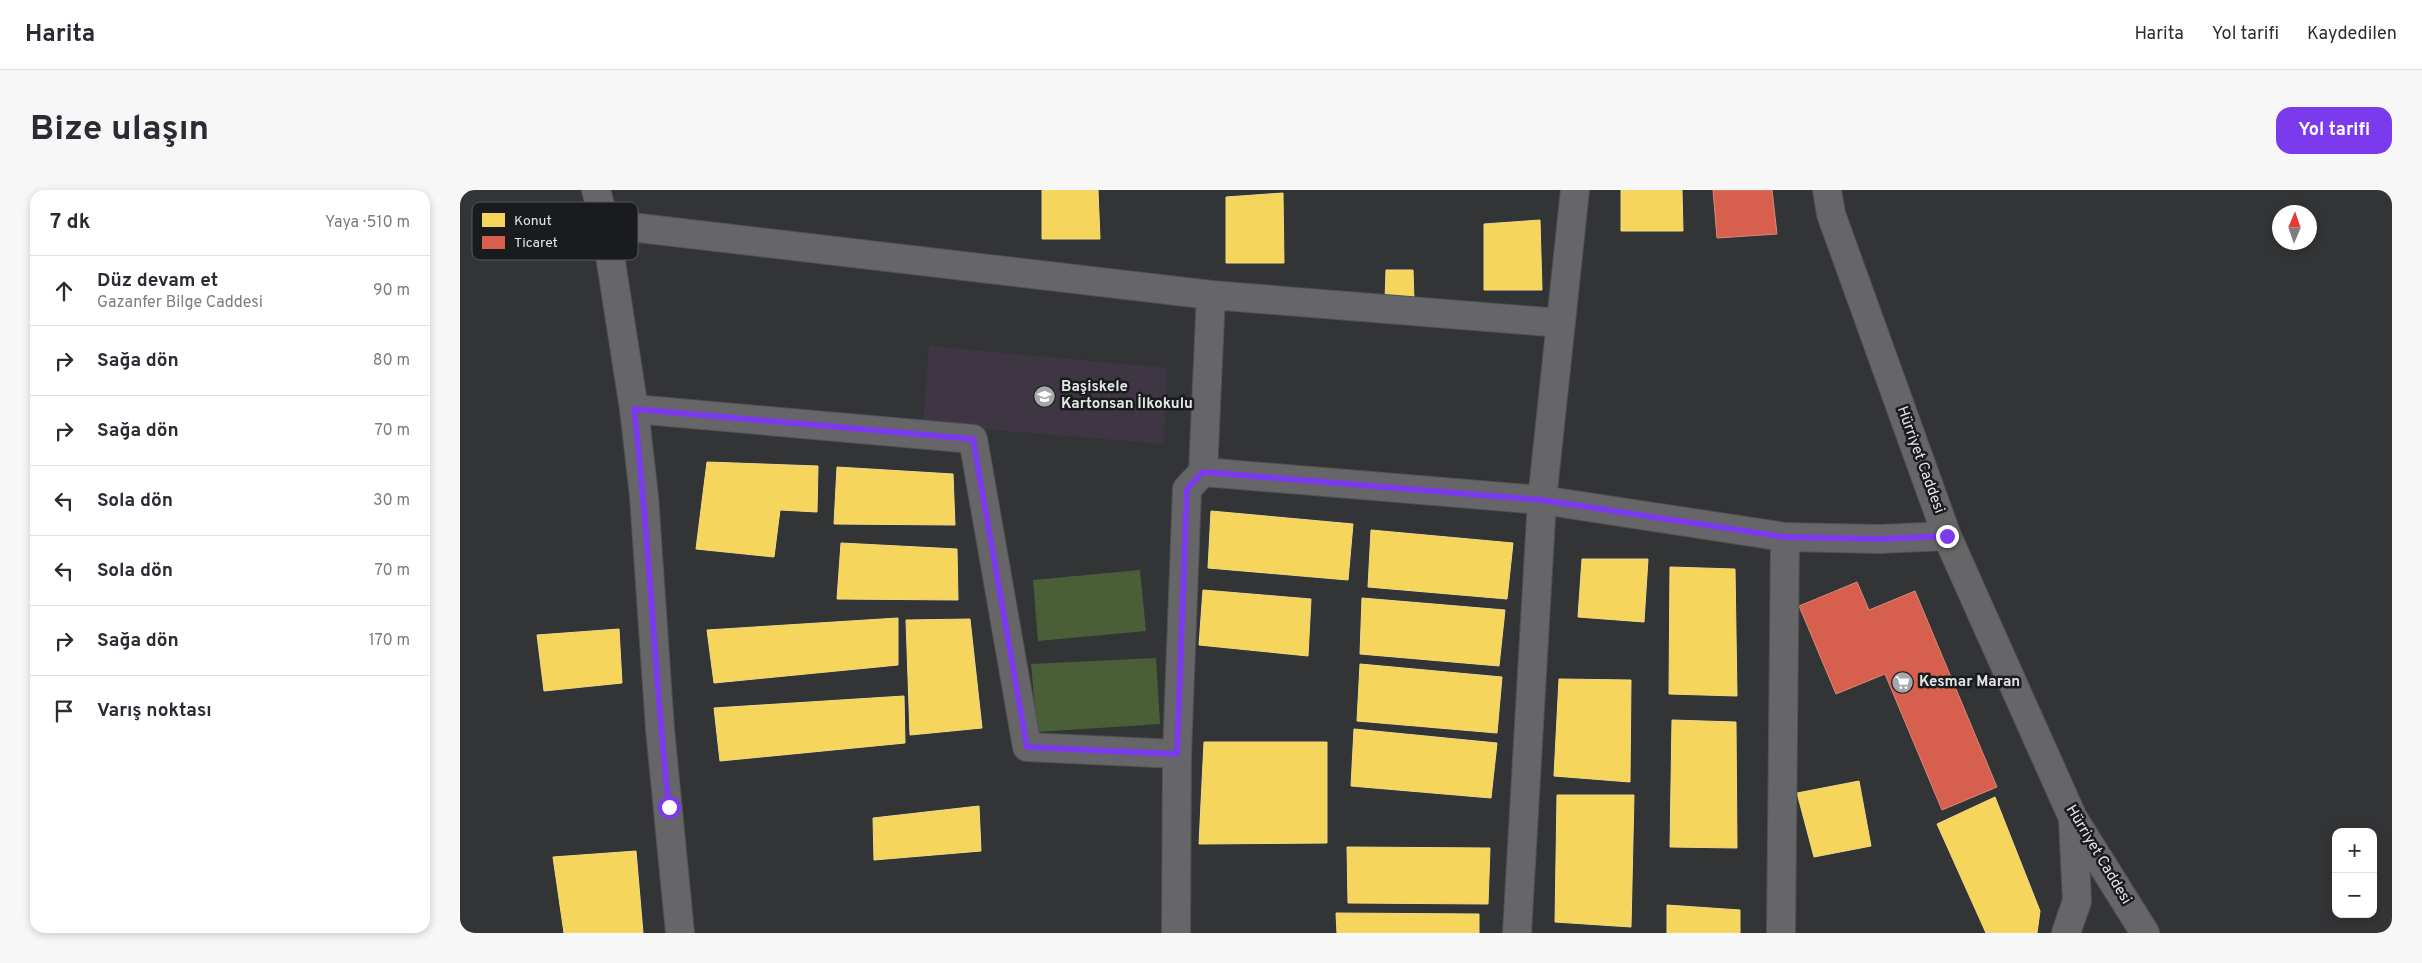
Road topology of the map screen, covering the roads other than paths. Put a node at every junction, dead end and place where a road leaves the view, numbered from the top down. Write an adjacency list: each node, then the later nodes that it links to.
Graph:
1 (1575, 190): 6 (street)
2 (1826, 190): 10 (street, Hürriyet Caddesi)
3 (638, 228): 5 (street)
4 (611, 260): 7 (street)
5 (1211, 295): 6 (street); 8 (street)
6 (1561, 323): 9 (street)
7 (634, 409): 12 (street); 15 (street)
8 (1203, 472): 9 (street); 12 (street)
9 (1542, 500): 11 (street); 17 (street)
10 (1947, 536): 11 (street); 13 (street, Hürriyet Caddesi)
11 (1785, 537): 18 (street)
12 (1177, 754): 16 (street)
13 (2073, 818): 14 (street, Hürriyet Caddesi); 19 (street)
14 (2143, 931)
15 (680, 933)
16 (1176, 933)
17 (1517, 933)
18 (1781, 933)
19 (2066, 933)

